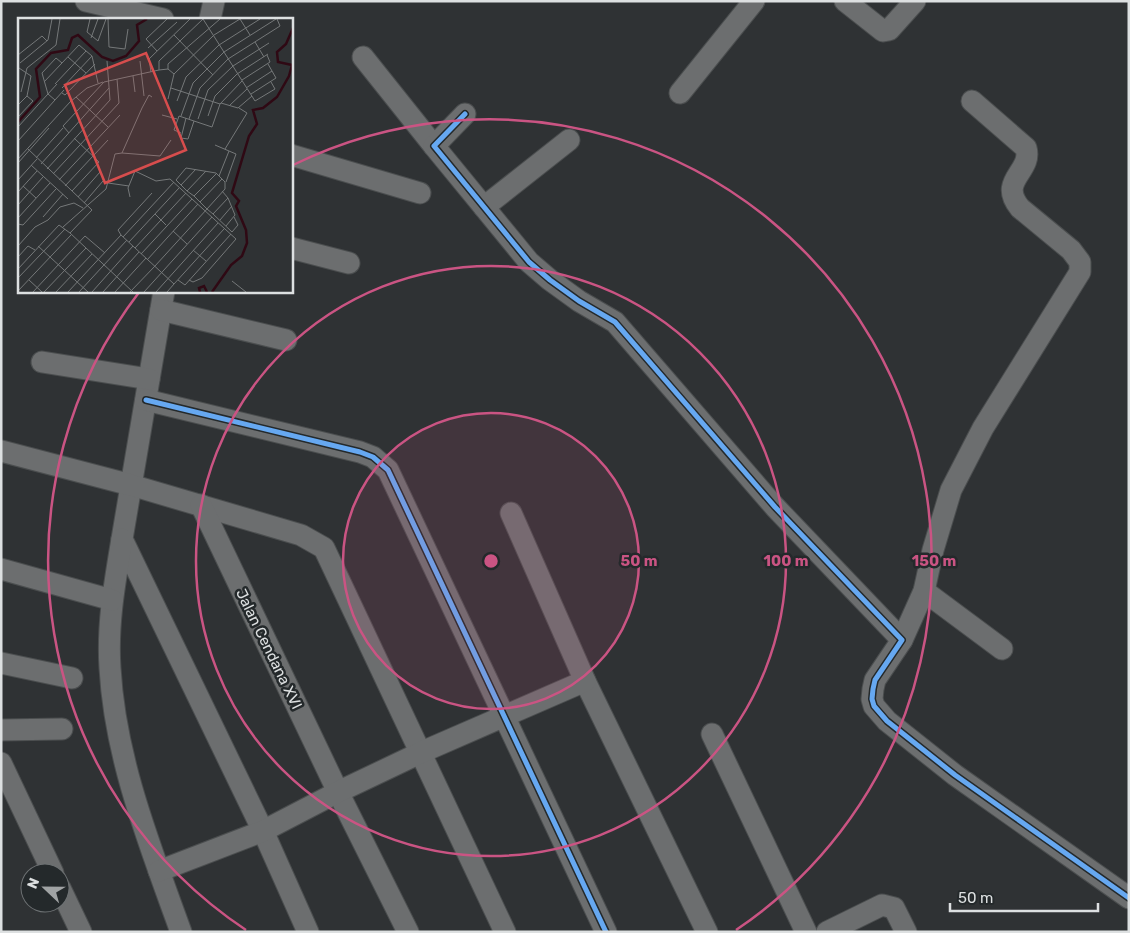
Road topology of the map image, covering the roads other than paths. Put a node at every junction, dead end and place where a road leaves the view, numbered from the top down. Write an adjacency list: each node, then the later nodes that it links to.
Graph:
1 (86, 1): 6 (street)
2 (214, 1): 7 (street)
3 (754, 1): 9 (street)
4 (845, 1): 5 (street)
5 (915, 1)
6 (159, 18)
7 (210, 18)
8 (363, 57): 13 (street)
9 (680, 93)
10 (972, 101): 30 (street)
11 (465, 114): 13 (street)
12 (569, 140): 16 (street)
13 (434, 146): 16 (street)
14 (292, 155): 15 (street)
15 (420, 193)
16 (484, 207): 32 (street)
17 (292, 248): 18 (street)
18 (349, 263)
19 (159, 296): 20 (street); 22 (street)
20 (286, 340)
21 (42, 362): 22 (street)
22 (149, 379): 23 (street)
23 (146, 400): 25 (street); 37 (street)
24 (1, 450): 25 (street)
25 (131, 486): 26 (street); 28 (street)
26 (201, 505): 41 (street); 43 (street, Jalan Cendana XVI)
27 (511, 513): 36 (street)
28 (122, 539): 31 (street); 44 (street)
29 (1, 569): 31 (street)
30 (924, 590): 32 (street); 33 (street)
31 (112, 600): 46 (street)
32 (902, 640): 47 (street)
33 (1002, 649)
34 (1, 664): 35 (street)
35 (72, 678)
36 (585, 681): 37 (street); 55 (street)
37 (503, 716): 41 (street); 54 (street)
38 (62, 729): 39 (street)
39 (1, 730)
40 (712, 734): 56 (street)
41 (422, 752): 43 (street); 53 (street)
42 (1, 763): 45 (street)
43 (338, 792): 44 (street); 52 (street, Jalan Cendana XVI)
44 (263, 831): 46 (street); 51 (street)
45 (48, 863)
46 (159, 871): 50 (street)
47 (1129, 898)
48 (70, 909): 49 (street)
49 (81, 932)
50 (181, 932)
51 (308, 932)
52 (408, 932)
53 (505, 932)
54 (606, 932)
55 (707, 932)
56 (806, 932)
57 (827, 932): 58 (street)
58 (906, 932)

